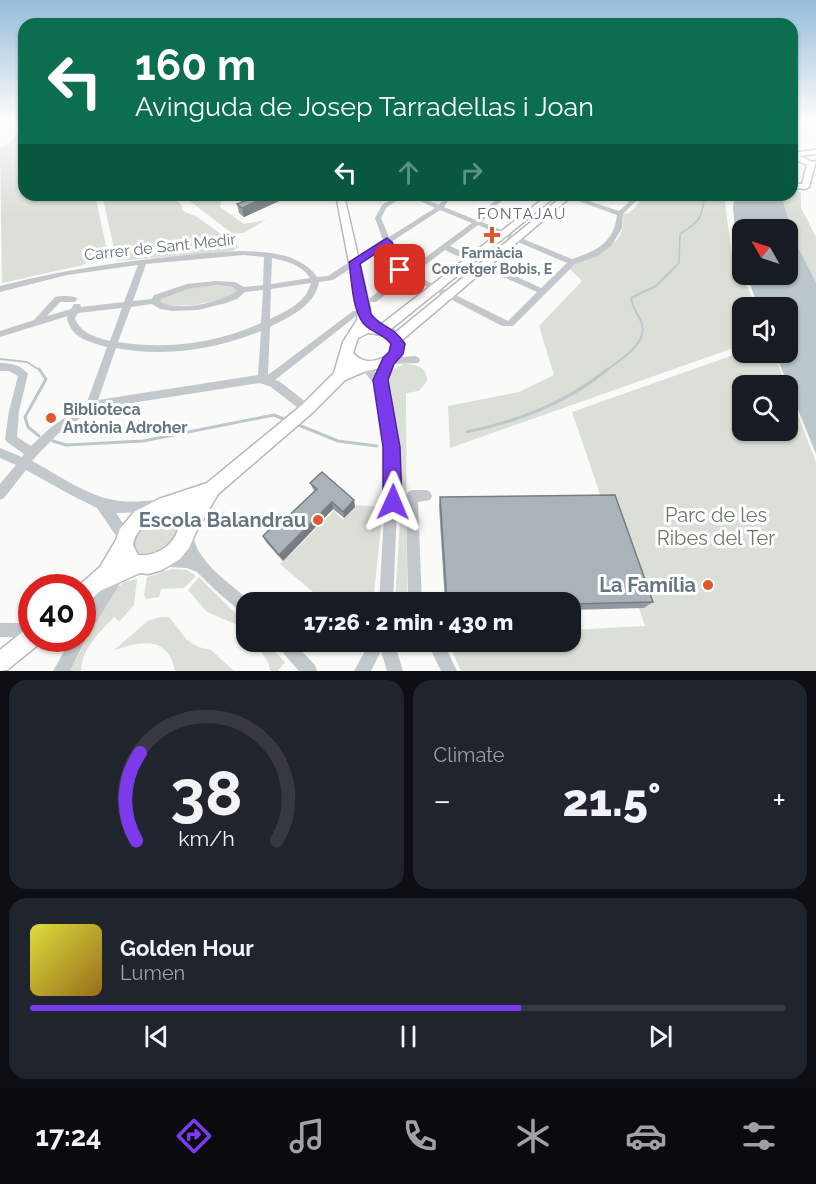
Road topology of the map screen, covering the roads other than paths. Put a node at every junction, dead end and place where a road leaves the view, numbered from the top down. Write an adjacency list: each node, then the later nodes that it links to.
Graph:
1 (813, 152): 2 (main road)
2 (798, 154)
3 (798, 158): 4 (main road)
4 (813, 164): 5 (main road)
5 (798, 187)
6 (341, 201): 25 (main road)
7 (392, 201): 20 (street)
8 (425, 201): 15 (street)
9 (444, 201): 15 (street)
10 (499, 201): 17 (street)
11 (545, 201): 18 (main road)
12 (560, 201): 19 (main road)
13 (585, 201): 16 (street)
14 (633, 201): 16 (street)
15 (440, 207): 17 (street); 20 (street)
16 (620, 213): 26 (street)
17 (477, 223): 18 (street); 21 (street)
18 (503, 234): 19 (street); 23 (main road)
19 (516, 239): 26 (street); 27 (main road)
20 (387, 242): 25 (street); 28 (street)
21 (445, 247): 23 (street); 28 (street)
22 (268, 256): 24 (street, Carrer de Sant Medir); 29 (street, Carrer de Sant Medir); 30 (street)
23 (471, 259): 31 (main road)
24 (143, 261): 32 (street, Carrer de Sant Medir); 38 (street)
25 (354, 262): 29 (street); 40 (main road)
26 (572, 262): 34 (street)
27 (484, 265): 34 (street); 35 (main road)
28 (407, 274): 31 (street); 36 (street)
29 (315, 281): 30 (street); 42 (street)
30 (267, 287): 33 (street); 42 (street)
31 (434, 288): 35 (street); 43 (main road)
32 (0, 289)
33 (242, 290): 37 (street); 37 (street)
34 (540, 290): 35 (street)
35 (447, 295): 46 (main road)
36 (373, 300)
37 (155, 301): 38 (street)
38 (127, 304): 39 (street); 47 (street)
39 (75, 306): 41 (street); 41 (street); 47 (street)
40 (360, 314): 43 (main road); 45 (main road); 53 (street)
41 (38, 321): 44 (street)
42 (265, 325): 47 (street); 53 (street)
43 (380, 329): 45 (main road); 46 (main road)
44 (0, 334)
45 (353, 336): 48 (main road)
46 (397, 343): 49 (main road); 49 (street)
47 (112, 345): 55 (street)
48 (346, 353): 50 (main road); 52 (main road)
49 (389, 361): 50 (main road); 54 (street)
50 (364, 366): 52 (main road); 54 (street)
51 (0, 367): 58 (street)
52 (340, 376): 56 (main road)
53 (266, 380): 55 (street); 56 (street)
54 (380, 385): 72 (street)
55 (91, 405): 58 (street)
56 (304, 411): 59 (main road)
57 (0, 453): 58 (street)
58 (30, 455): 60 (street); 62 (street)
59 (212, 489): 63 (main road); 64 (main road)
60 (0, 494)
61 (426, 496): 73 (street)
62 (102, 504): 63 (street); 65 (street)
63 (164, 505): 64 (main road); 65 (main road)
64 (187, 531): 66 (main road); 68 (street)
65 (126, 539): 67 (main road); 70 (main road)
66 (163, 560): 67 (main road); 68 (street)
67 (138, 564): 69 (main road)
68 (203, 567): 74 (street)
69 (117, 575): 71 (main road); 75 (street)
70 (96, 583)
71 (96, 586)
72 (387, 592)
73 (415, 592)
74 (236, 598)
75 (96, 610)
76 (0, 630): 77 (street)
77 (18, 630)
78 (18, 648): 84 (main road)
79 (72, 652): 86 (street)
80 (293, 652): 85 (street)
81 (372, 652): 87 (street)
82 (389, 652): 88 (street)
83 (440, 652): 89 (street)
84 (0, 663)
85 (311, 669)
86 (62, 671)
87 (362, 671)
88 (395, 671)
89 (449, 671)

